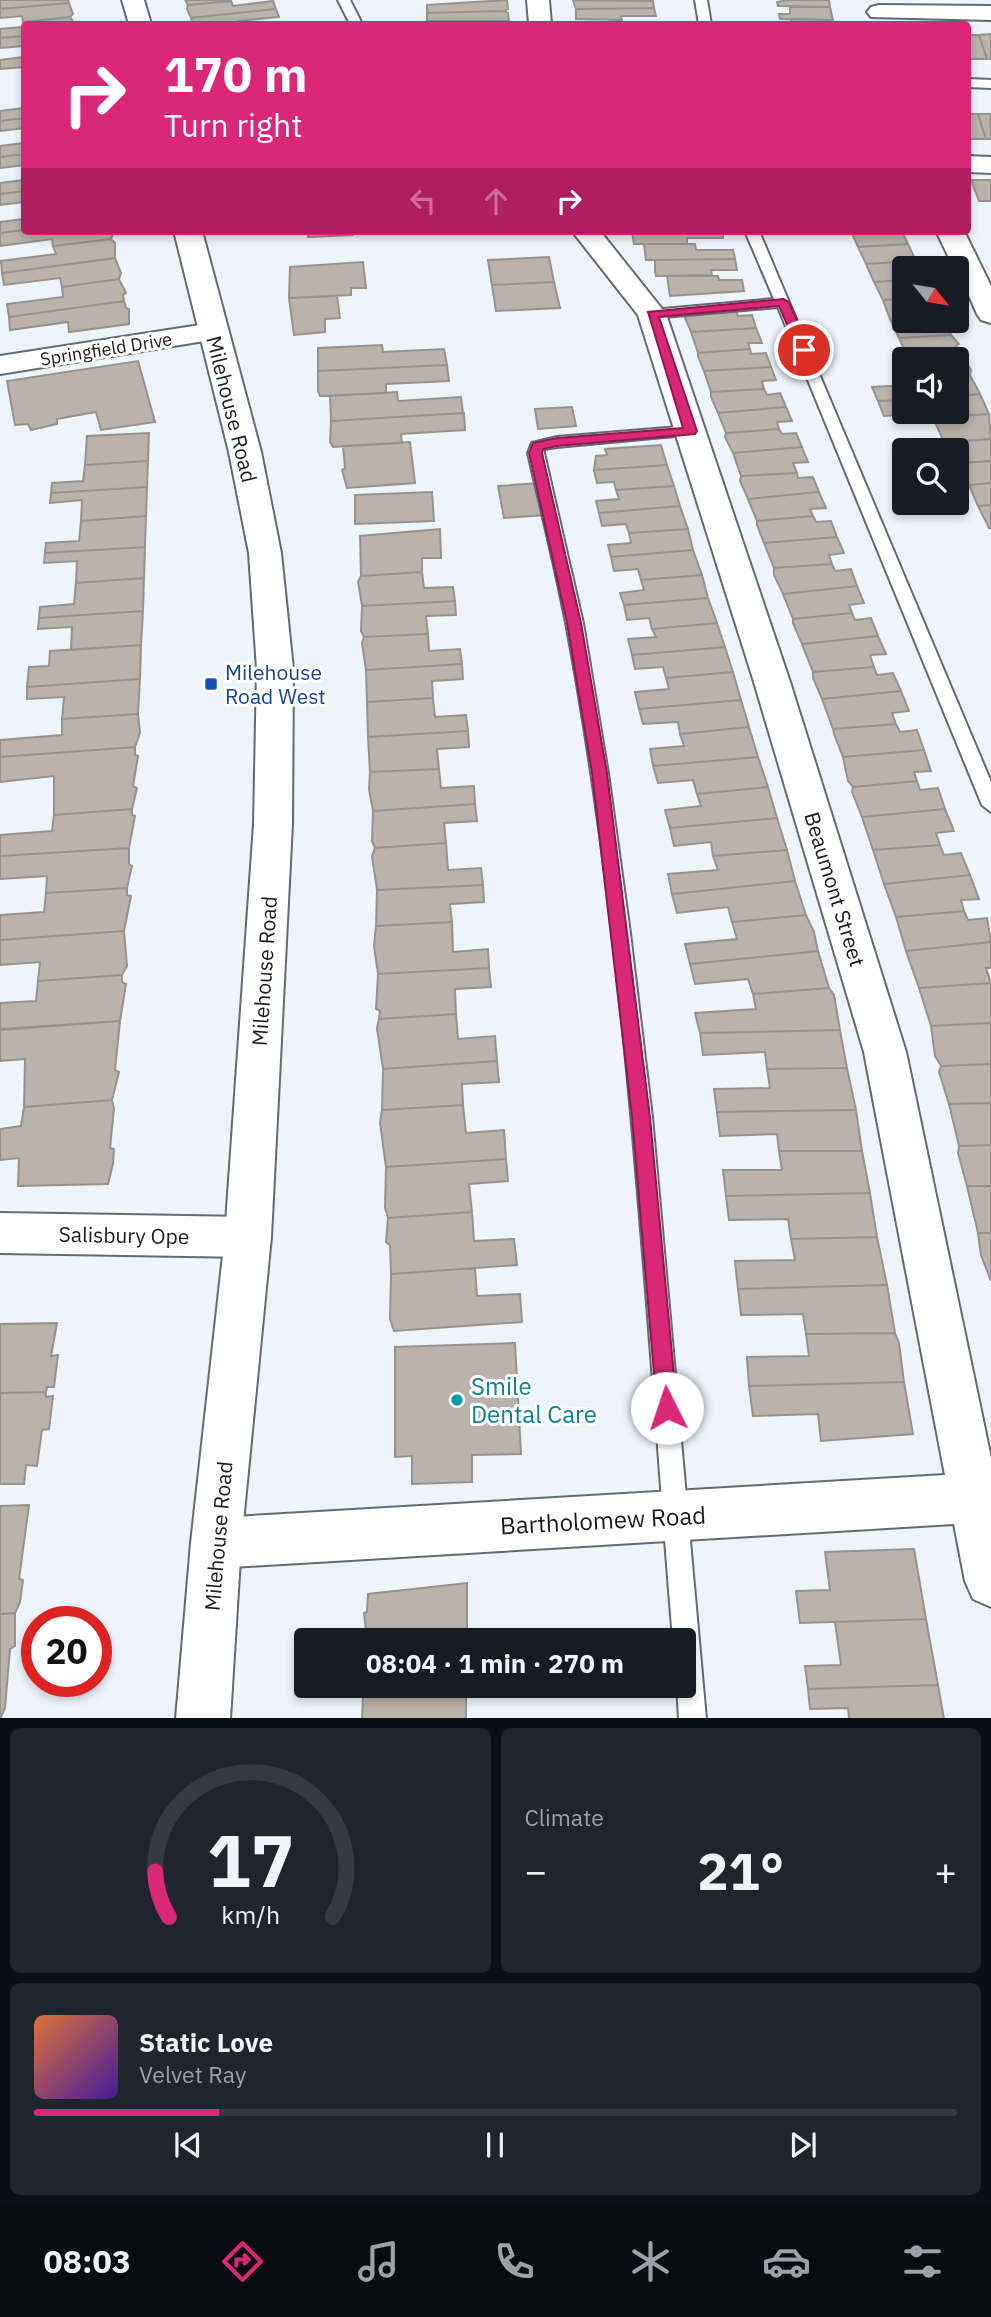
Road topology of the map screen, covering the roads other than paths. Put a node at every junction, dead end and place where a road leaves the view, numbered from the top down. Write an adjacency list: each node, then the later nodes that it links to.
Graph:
1 (134, 0): 7 (street)
2 (344, 0): 8 (lane)
3 (538, 0): 9 (street)
4 (701, 0): 10 (lane)
5 (879, 12): 6 (street)
6 (991, 13)
7 (139, 21)
8 (354, 21)
9 (540, 21)
10 (704, 21)
11 (971, 83): 12 (lane)
12 (991, 84)
13 (971, 164): 14 (street)
14 (991, 165)
15 (189, 235): 22 (street, Milehouse Road)
16 (589, 235): 20 (street, Beaumont Street)
17 (754, 235): 19 (lane)
18 (952, 235): 21 (street)
19 (783, 302): 20 (lane); 25 (lane)
20 (652, 314): 24 (street, Beaumont Street)
21 (991, 314)
22 (213, 332): 23 (street, Springfield Drive); 27 (street, Milehouse Road)
23 (0, 365)
24 (691, 431): 28 (street, Beaumont Street); 29 (lane)
25 (991, 805)
26 (0, 1233): 27 (street, Salisbury Ope)
27 (248, 1237): 30 (street, Milehouse Road)
28 (983, 1498): 29 (street, Bartholomew Road); 31 (street, Beaumont Street)
29 (676, 1517): 30 (street, Bartholomew Road); 33 (lane)
30 (216, 1543): 32 (street, Milehouse Road)
31 (991, 1581)
32 (203, 1718)
33 (693, 1718)

